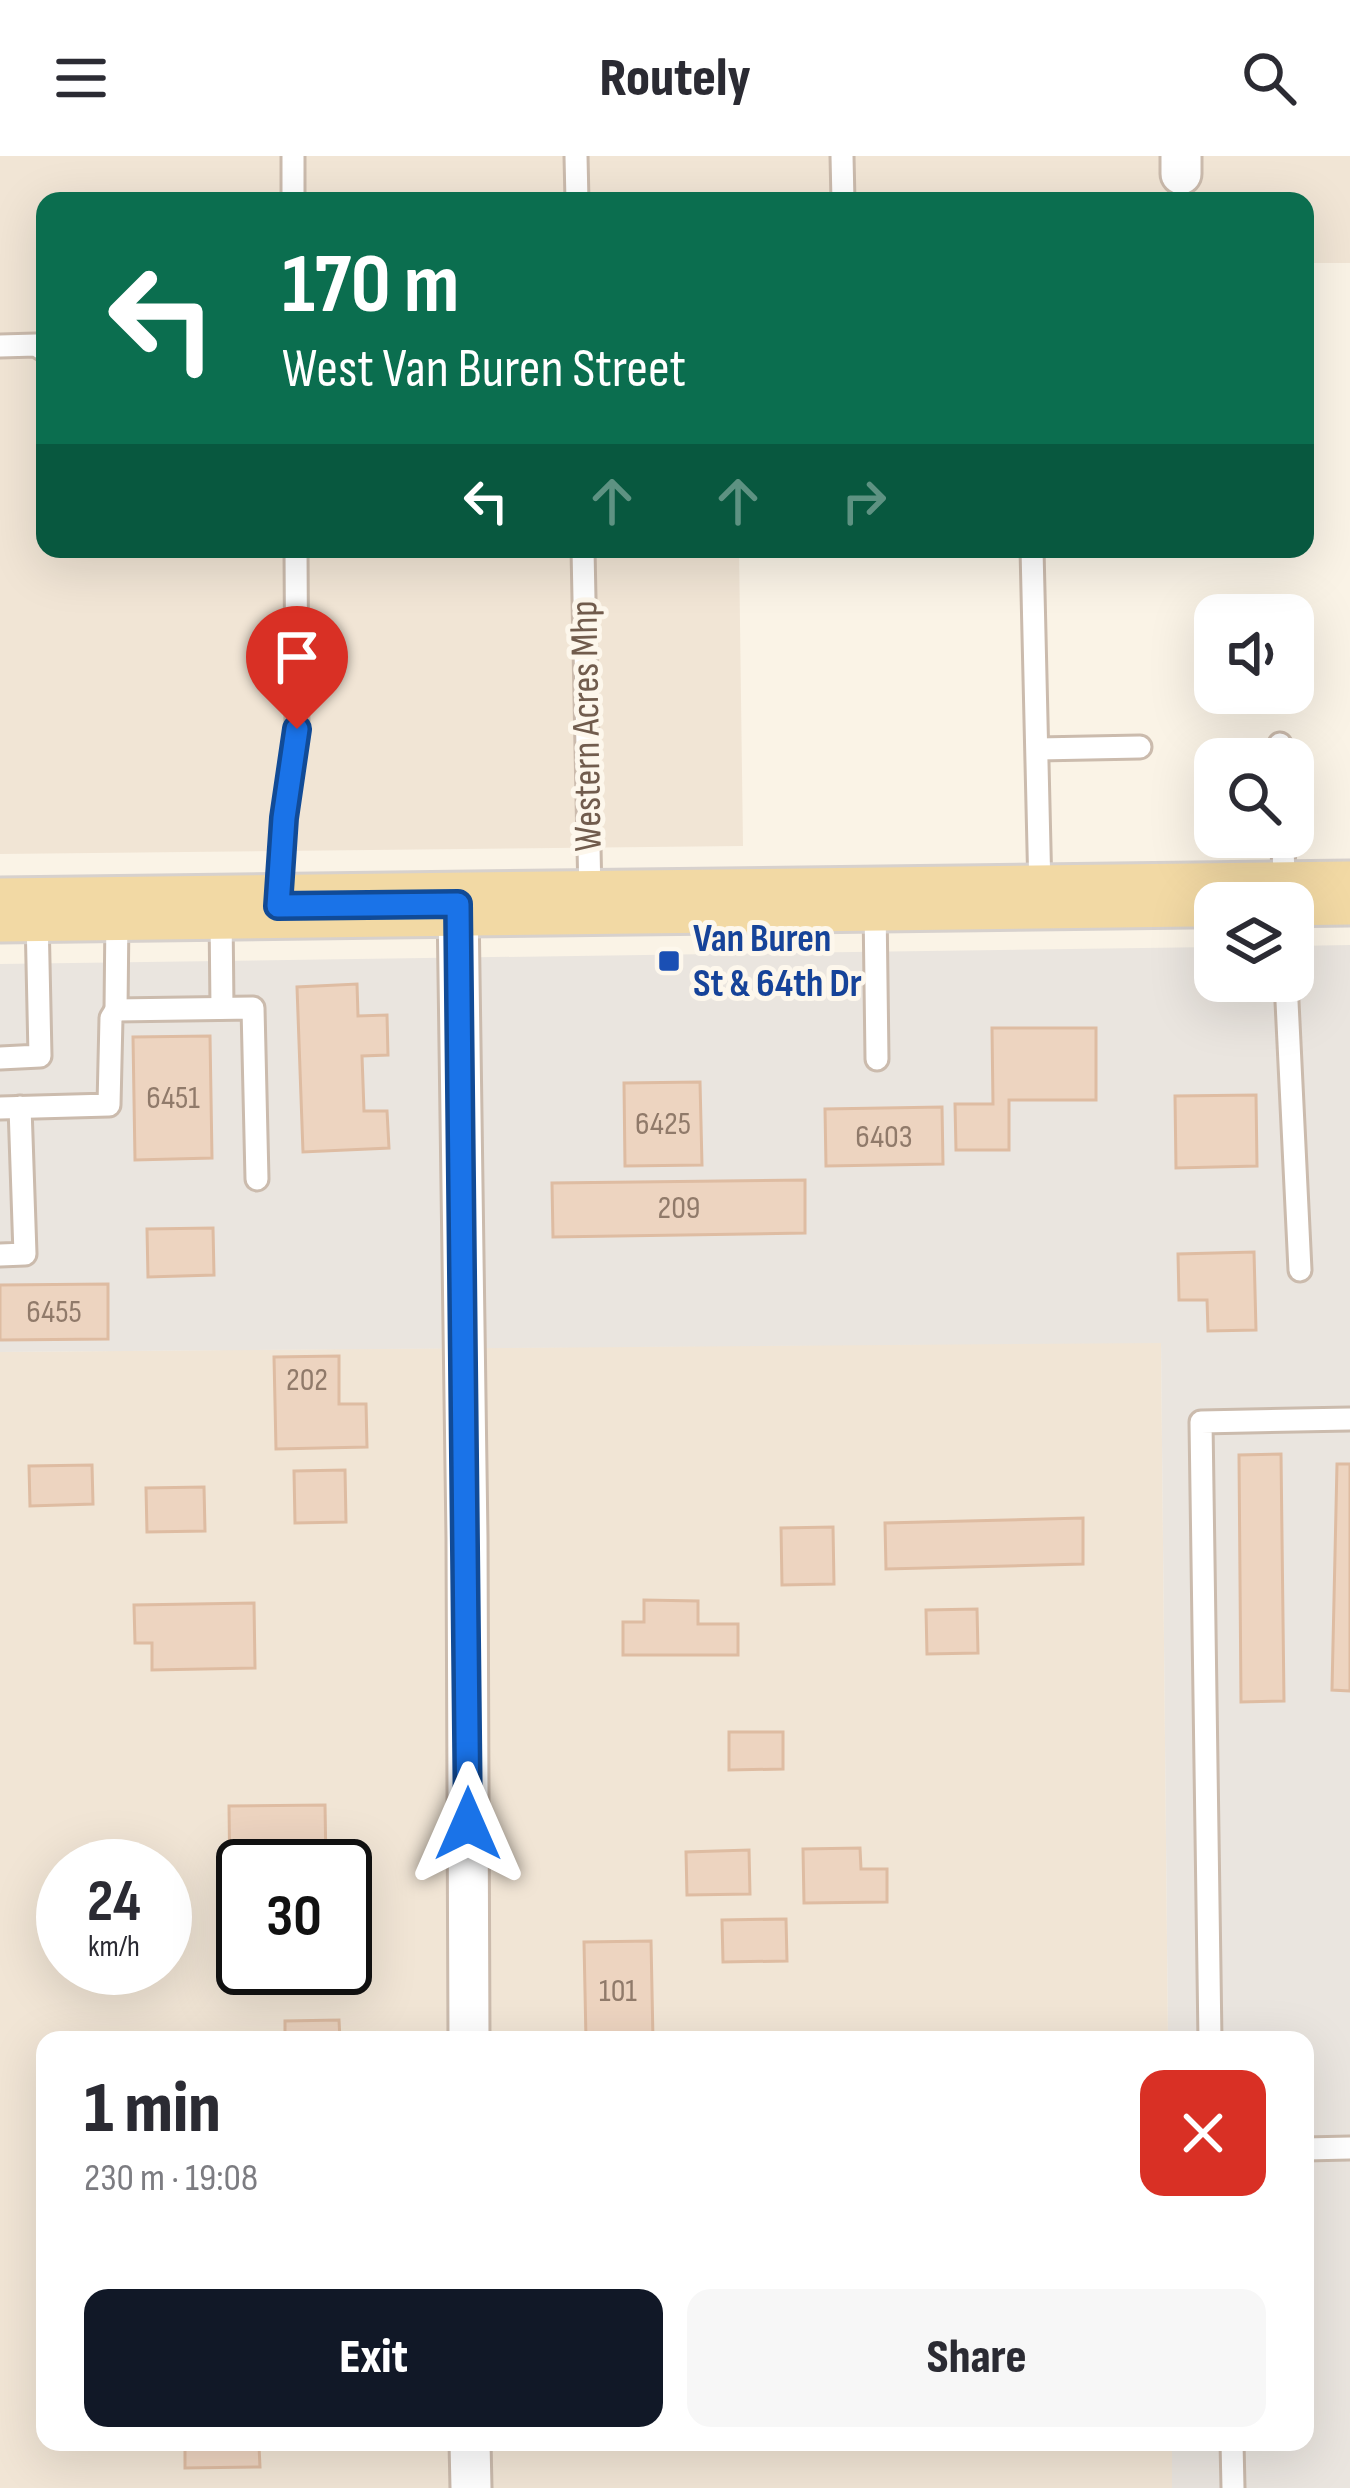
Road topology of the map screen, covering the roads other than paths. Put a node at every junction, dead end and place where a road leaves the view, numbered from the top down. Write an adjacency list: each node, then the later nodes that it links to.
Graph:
1 (293, 156): 4 (lane)
2 (576, 156): 5 (lane)
3 (842, 156): 6 (lane)
4 (293, 192)
5 (577, 192)
6 (843, 192)
7 (36, 345): 8 (lane)
8 (0, 346)
9 (296, 558): 20 (lane)
10 (584, 558): 18 (lane, Western Acres Mhp)
11 (1032, 558): 13 (lane)
12 (1140, 747): 13 (lane)
13 (1037, 748): 16 (lane)
14 (1284, 878): 15 (main road); 16 (main road)
15 (1350, 893)
16 (1041, 897): 17 (main road)
17 (875, 899): 18 (main road); 27 (lane)
18 (590, 903): 19 (main road)
19 (458, 904): 20 (main road); 33 (street)
20 (250, 907): 21 (main road); 24 (lane)
21 (117, 909): 22 (main road); 25 (lane)
22 (18, 910): 26 (lane)
23 (1287, 1002): 31 (lane)
24 (222, 1008): 25 (lane); 29 (lane)
25 (116, 1010): 28 (lane)
26 (0, 1058)
27 (877, 1059)
28 (10, 1107): 30 (lane)
29 (257, 1179)
30 (0, 1255)
31 (1300, 1270)
32 (1350, 1419): 34 (lane)
33 (469, 2031)
34 (1210, 2031)
35 (1350, 2148): 36 (lane)
36 (1314, 2149)
37 (470, 2451): 39 (street)
38 (1232, 2451): 40 (lane)
39 (471, 2488)
40 (1233, 2488)

